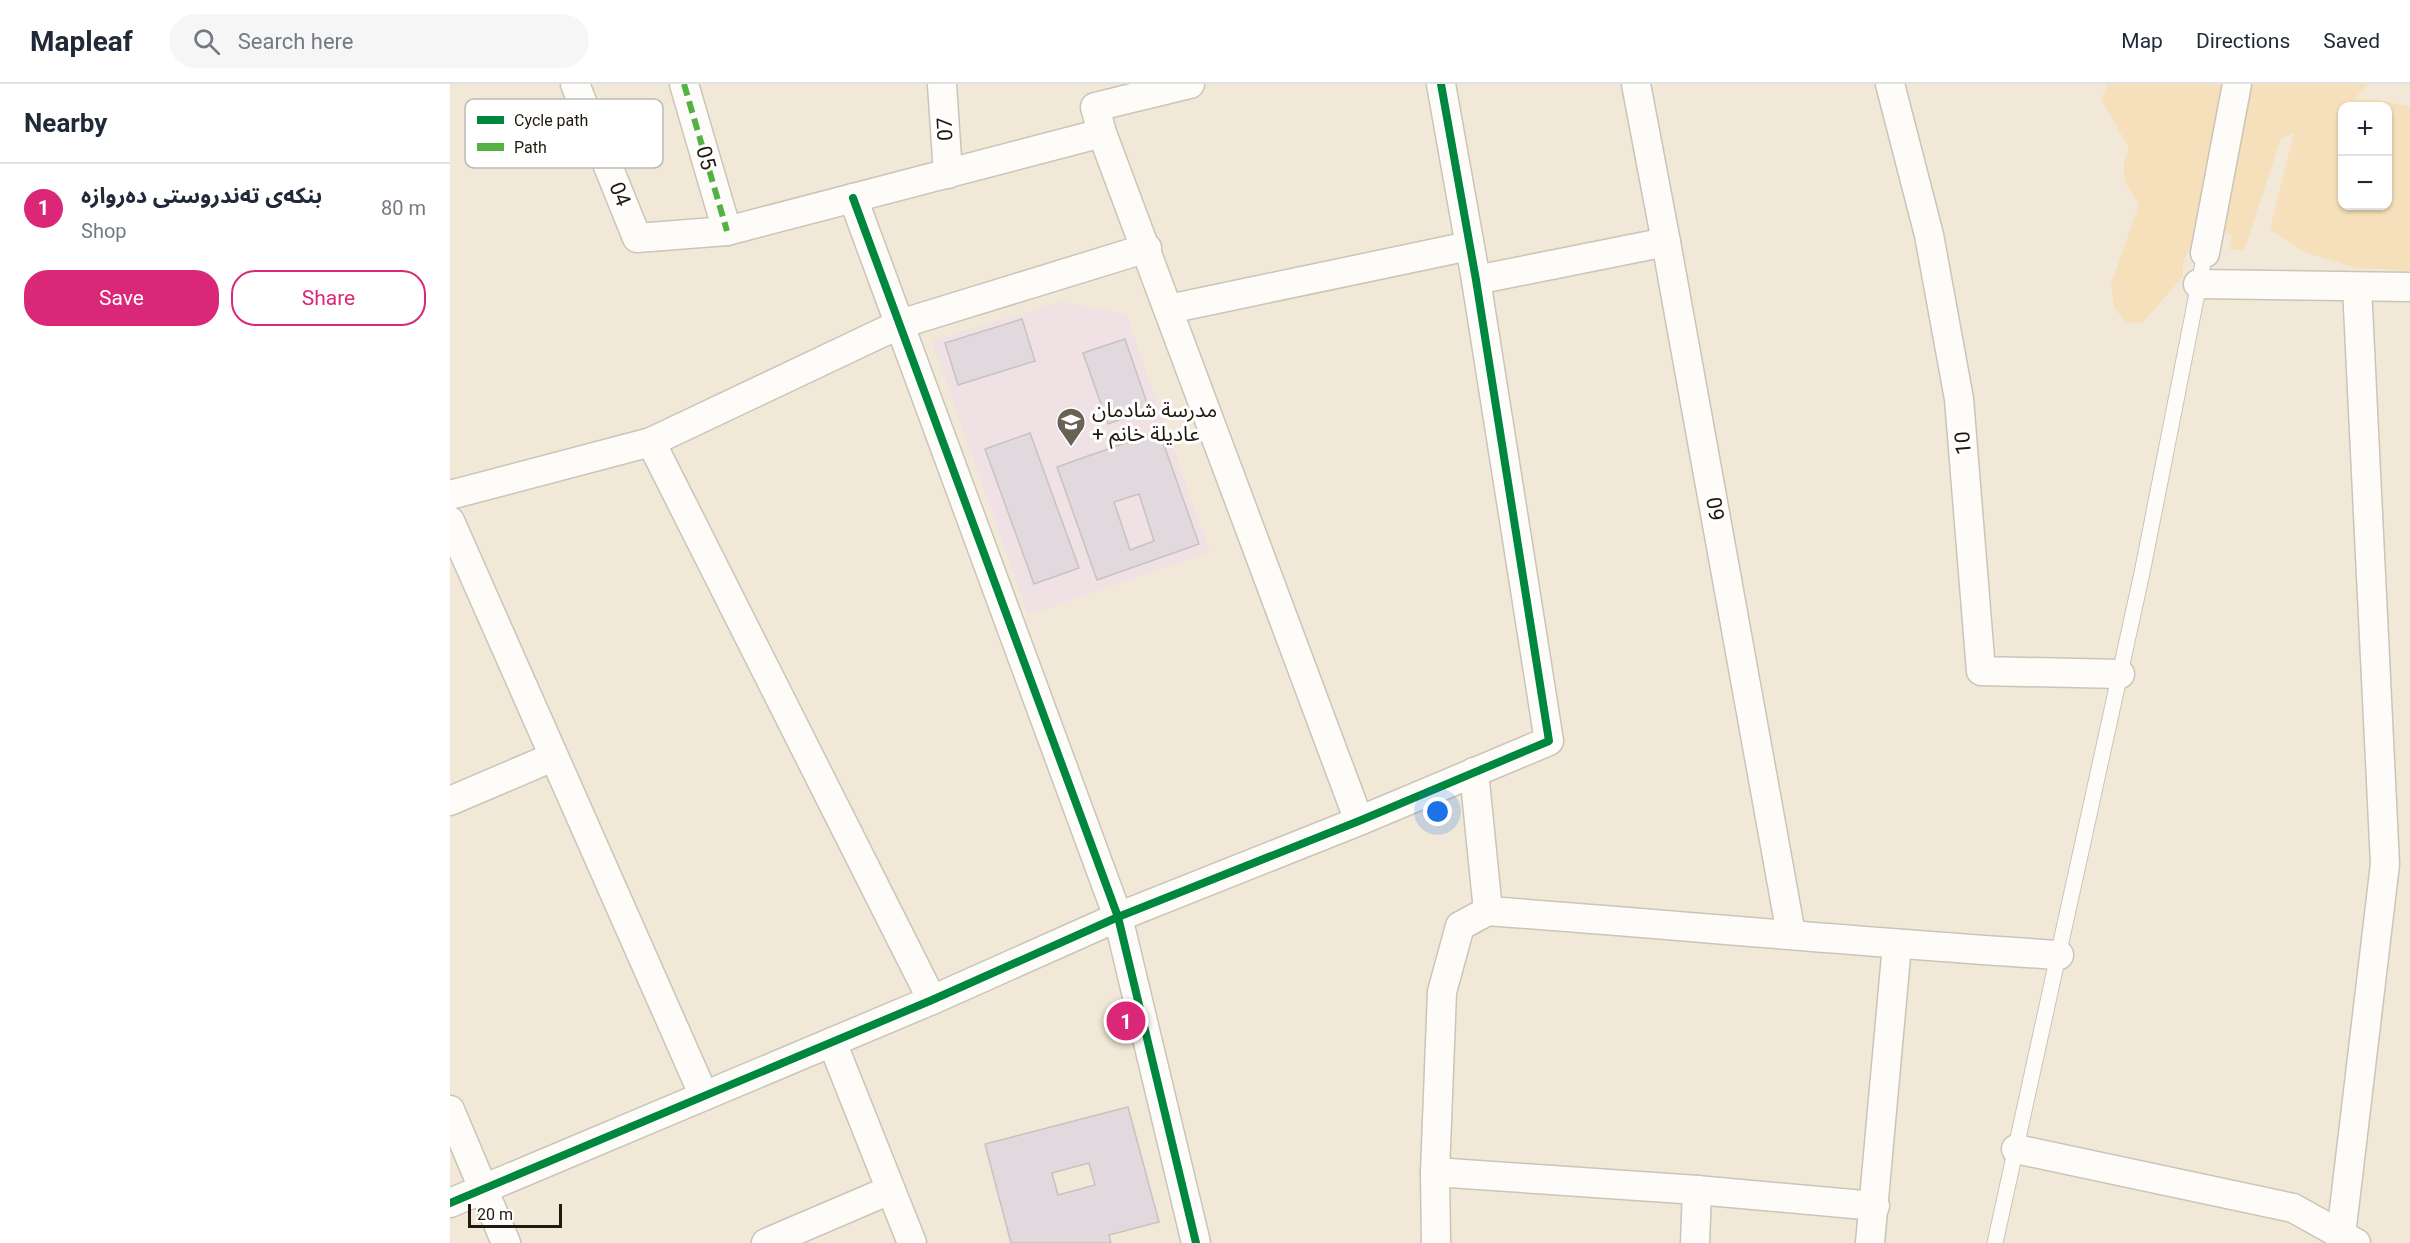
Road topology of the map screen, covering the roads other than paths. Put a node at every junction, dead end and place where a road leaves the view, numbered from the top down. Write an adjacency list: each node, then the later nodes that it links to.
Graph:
1 (575, 84): 9 (street, 04)
2 (684, 84): 14 (street, 05)
3 (942, 84): 12 (street, 07)
4 (1190, 84): 10 (street)
5 (1441, 84): 16 (street)
6 (1636, 84): 15 (street, 09)
7 (1890, 84): 28 (street, 10)
8 (2237, 84): 18 (street)
9 (581, 99)
10 (1102, 133): 12 (street); 17 (street)
11 (609, 168): 14 (street, 04)
12 (948, 174): 13 (street)
13 (853, 198): 14 (street); 24 (street)
14 (727, 231)
15 (1666, 242): 19 (street); 35 (street, 09)
16 (1469, 246): 19 (street); 23 (street)
17 (1147, 248): 23 (street); 24 (street)
18 (2205, 253): 20 (lane)
19 (1476, 280): 30 (street)
20 (2198, 284): 21 (street); 28 (lane)
21 (2357, 287): 22 (street); 49 (street)
22 (2410, 287)
23 (1168, 309): 32 (street)
24 (900, 324): 25 (street); 34 (street)
25 (651, 442): 26 (street); 38 (street)
26 (450, 495)
27 (450, 521): 29 (street)
28 (2120, 674): 37 (lane)
29 (553, 757): 31 (street); 40 (street)
30 (1474, 772): 32 (street); 33 (street)
31 (450, 801)
32 (1359, 821): 34 (street)
33 (1488, 911): 35 (street); 43 (street)
34 (1118, 917): 38 (street); 53 (street)
35 (1791, 934): 36 (street)
36 (1897, 945): 37 (street); 48 (street)
37 (2058, 956): 42 (lane)
38 (932, 1000): 39 (street)
39 (832, 1042): 40 (street); 45 (street)
40 (704, 1096): 44 (street)
41 (450, 1110): 44 (street)
42 (2016, 1149): 49 (street); 57 (lane)
43 (1435, 1172): 46 (street); 54 (street)
44 (483, 1189): 47 (street); 50 (street)
45 (890, 1190): 51 (street); 52 (street)
46 (1697, 1190): 48 (street); 55 (street)
47 (450, 1203)
48 (1875, 1206): 56 (street)
49 (2348, 1239)
50 (506, 1243)
51 (766, 1243)
52 (912, 1243)
53 (1196, 1243)
54 (1437, 1243)
55 (1695, 1243)
56 (1870, 1243)
57 (1995, 1243)

